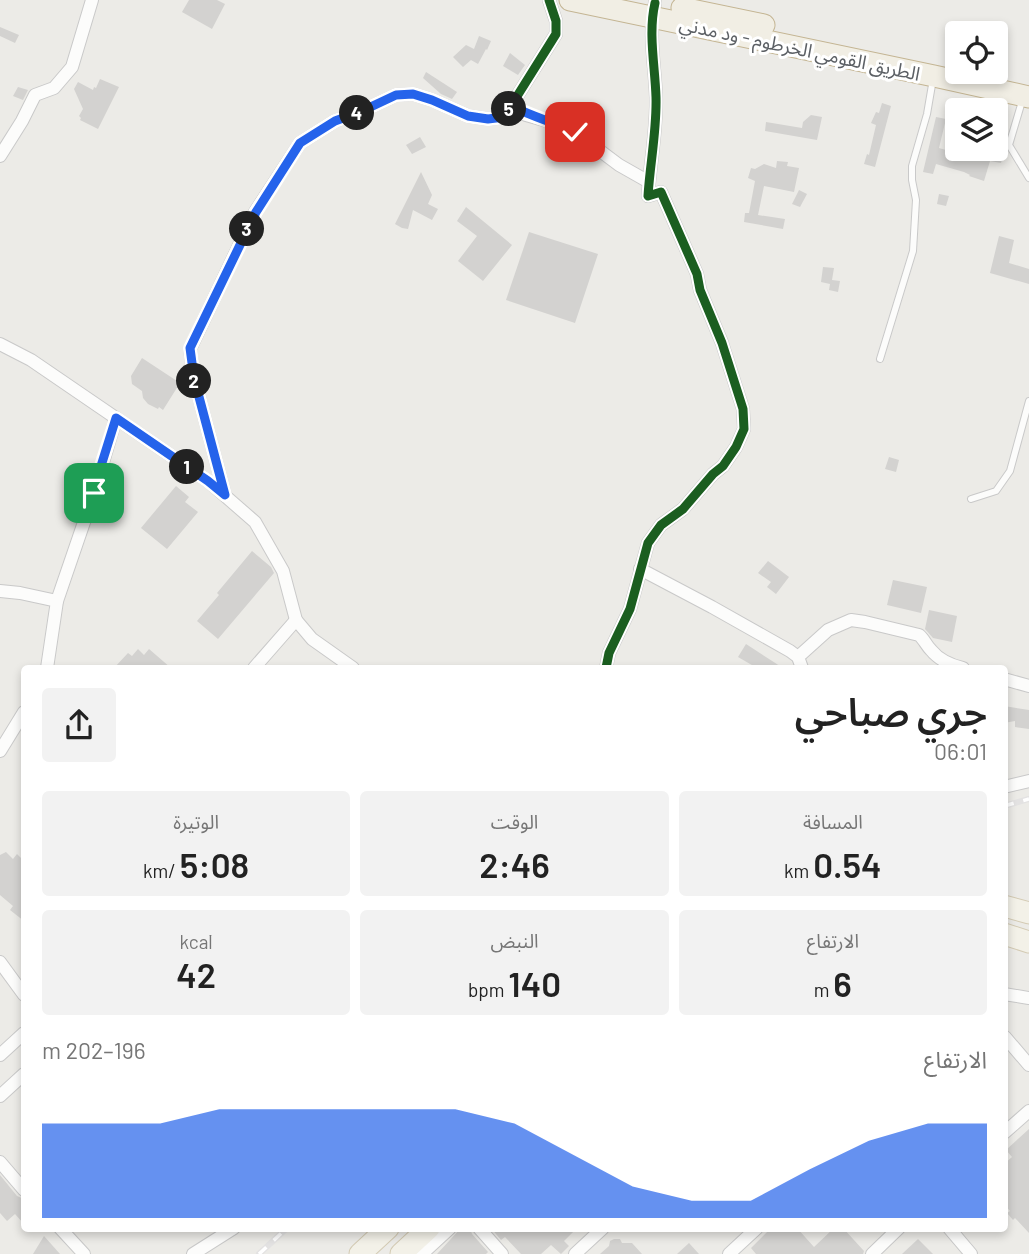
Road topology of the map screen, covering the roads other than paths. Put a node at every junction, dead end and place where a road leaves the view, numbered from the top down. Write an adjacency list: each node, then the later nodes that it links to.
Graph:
1 (92, 0): 10 (street)
2 (549, 0): 9 (street)
3 (570, 0): 4 (highway, الطريق القومي الخرطوم - ود مدني)
4 (650, 5): 5 (highway, الطريق القومي الخرطوم - ود مدني); 6 (highway, الطريق القومي الخرطوم - ود مدني); 12 (street)
5 (945, 65)
6 (933, 76): 8 (highway, الطريق القومي الخرطوم - ود مدني); 14 (lane)
7 (1007, 84): 8 (highway)
8 (1027, 92): 11 (lane)
9 (512, 106): 12 (street); 17 (street)
10 (0, 156)
11 (1029, 178)
12 (649, 182): 19 (street)
13 (0, 344): 16 (street)
14 (880, 359)
15 (1029, 401): 18 (lane)
16 (116, 418): 17 (street); 21 (street)
17 (225, 495): 22 (street)
18 (971, 499)
19 (640, 569): 23 (street); 27 (street)
20 (0, 591): 21 (street)
21 (57, 601): 24 (street)
22 (296, 620): 25 (street); 26 (street)
23 (800, 663): 28 (street)
24 (47, 665)
25 (257, 665)
26 (349, 665)
27 (607, 665)
28 (950, 665)
29 (1008, 680): 30 (street)
30 (1029, 686)
31 (21, 717): 32 (street)
32 (0, 751)
33 (1029, 781): 34 (street)
34 (1008, 786)
35 (1008, 907): 36 (main road)
36 (1029, 913)
37 (1008, 935): 38 (main road)
38 (1029, 942)
39 (0, 962): 40 (street)
40 (21, 991)
41 (1008, 994): 42 (street)
42 (1029, 998)
43 (21, 1036): 45 (street)
44 (1008, 1040): 46 (street)
45 (0, 1055)
46 (1029, 1065)
47 (21, 1077): 48 (street)
48 (0, 1096)
49 (1029, 1111): 50 (street)
50 (1008, 1129)
51 (0, 1162): 52 (street)
52 (21, 1186)
53 (64, 1232): 63 (street)
54 (228, 1232): 64 (street)
55 (384, 1232): 65 (main road)
56 (425, 1232): 66 (main road)
57 (446, 1232): 67 (street)
58 (483, 1232): 68 (street)
59 (599, 1232): 69 (street)
60 (753, 1232): 70 (street)
61 (895, 1232): 71 (street)
62 (952, 1232): 72 (street)
63 (84, 1254)
64 (194, 1254)
65 (360, 1254)
66 (401, 1254)
67 (422, 1254)
68 (502, 1254)
69 (575, 1254)
70 (729, 1254)
71 (872, 1254)
72 (971, 1254)

